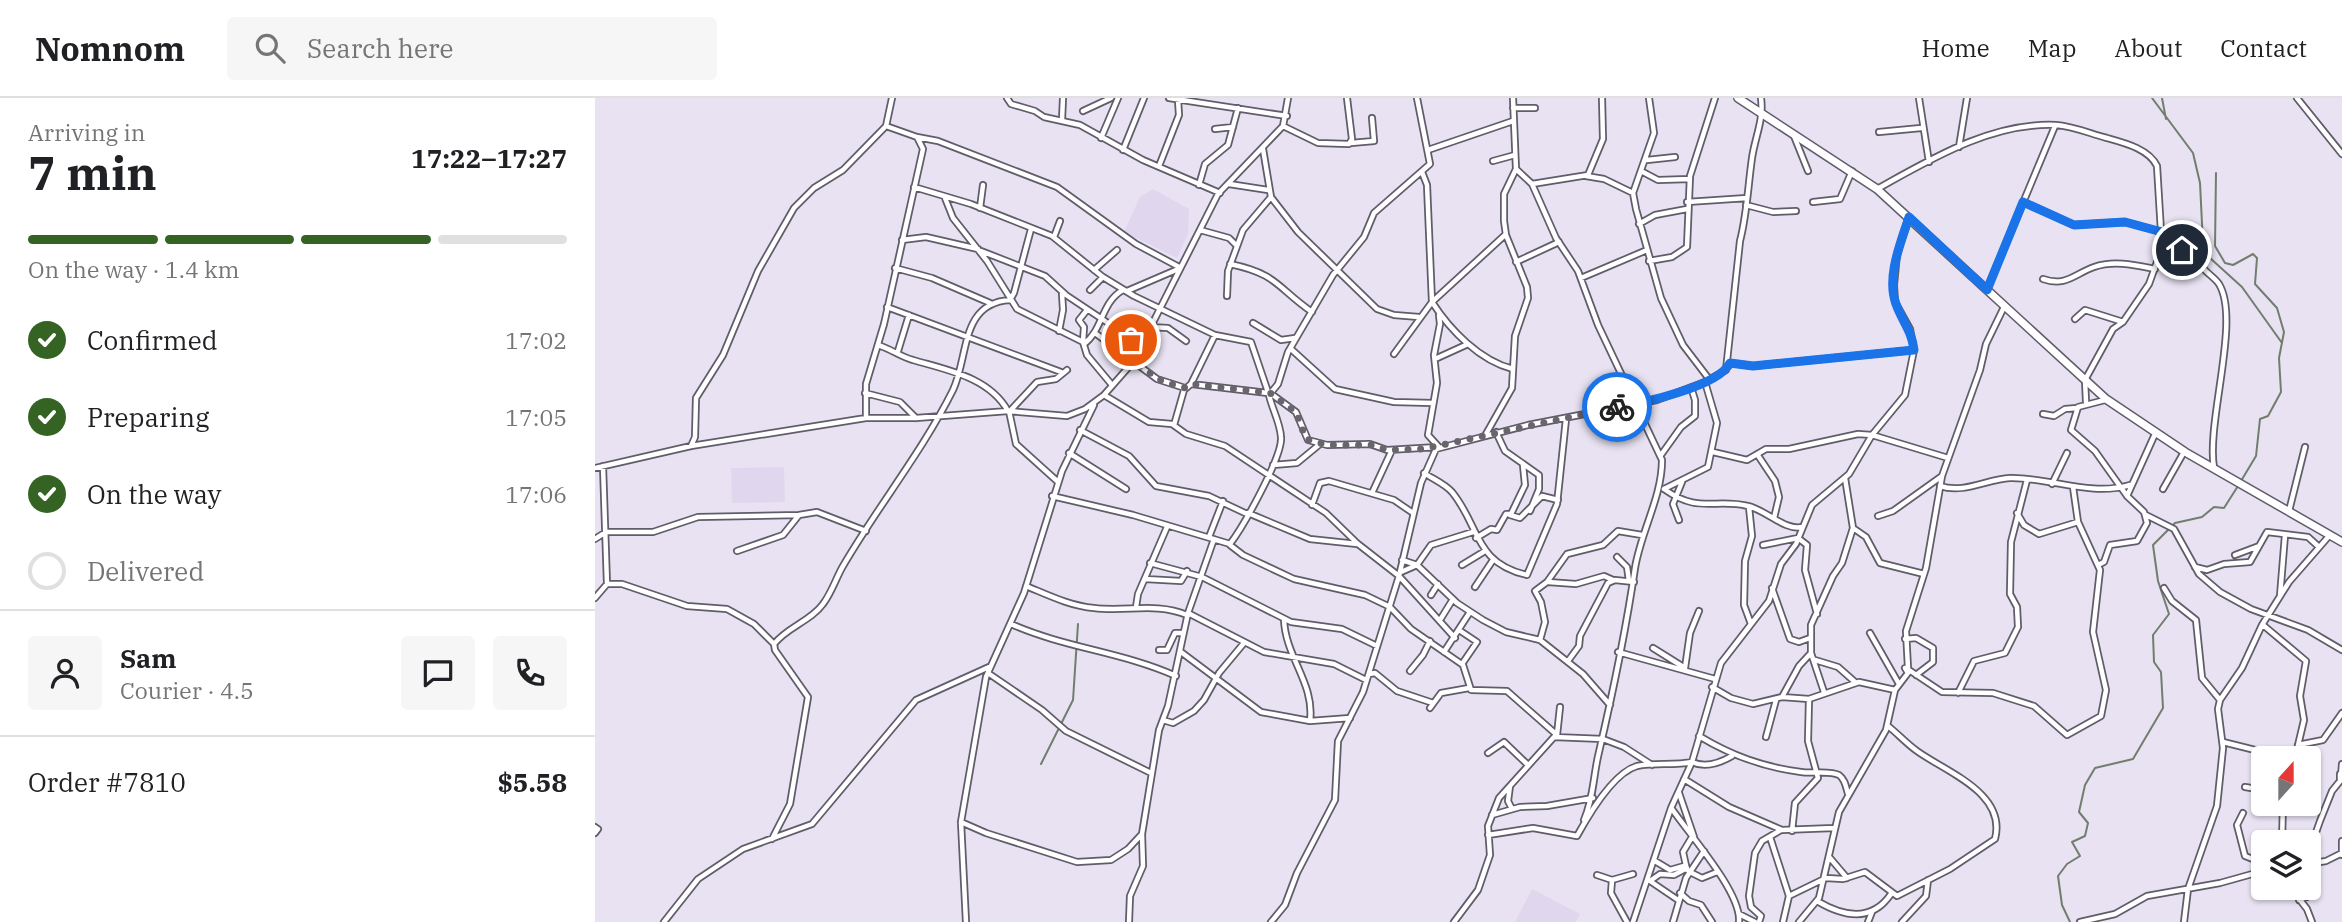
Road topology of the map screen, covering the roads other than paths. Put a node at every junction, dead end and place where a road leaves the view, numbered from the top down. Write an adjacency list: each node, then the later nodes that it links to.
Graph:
1 (893, 98): 31 (street)
2 (1007, 98): 29 (street)
3 (1063, 98): 29 (street)
4 (1111, 98): 25 (street)
5 (1118, 98): 40 (street)
6 (1144, 98): 44 (street)
7 (1169, 98): 20 (street)
8 (1288, 98): 27 (street)
9 (1347, 98): 41 (street)
10 (1417, 98): 45 (street)
11 (1513, 98): 23 (street)
12 (1602, 98): 58 (street)
13 (1650, 98): 49 (street)
14 (1715, 98): 59 (street)
15 (1738, 98): 26 (highway)
16 (1761, 98): 26 (street)
17 (1919, 98): 35 (street)
18 (1967, 98): 42 (street)
19 (2297, 98): 46 (street)
20 (1178, 100): 21 (street); 52 (street)
21 (1224, 101): 22 (street)
22 (1238, 108): 27 (street); 34 (street)
23 (1513, 108): 24 (street); 30 (street)
24 (1535, 108)
25 (1083, 111)
26 (1763, 114): 37 (highway); 71 (street)
27 (1287, 116): 33 (street)
28 (1372, 118): 41 (street)
29 (1062, 120): 40 (street)
30 (1513, 121): 45 (street); 47 (street)
31 (886, 125): 39 (street); 176 (street)
32 (2056, 125): 42 (street); 74 (street); 84 (street)
33 (1283, 126): 41 (street); 43 (street)
34 (1233, 127): 36 (street); 63 (street)
35 (1921, 128): 38 (street); 51 (street)
36 (1215, 129)
37 (1793, 132): 55 (street); 56 (highway)
38 (1879, 132)
39 (916, 137): 64 (street); 99 (street)
40 (1101, 138): 44 (street)
41 (1350, 143)
42 (1958, 148): 51 (street)
43 (1263, 149): 60 (street); 66 (street)
44 (1123, 150): 52 (street)
45 (1429, 150): 57 (street)
46 (2342, 153)
47 (1515, 155): 50 (street); 53 (street)
48 (1675, 157): 49 (street)
49 (1646, 160): 54 (street)
50 (1493, 161)
51 (1929, 162): 65 (street)
52 (1159, 166): 63 (street)
53 (1516, 169): 61 (street); 85 (street)
54 (1641, 171): 59 (street); 68 (street)
55 (1808, 171)
56 (1851, 171): 65 (highway); 73 (street)
57 (1422, 172): 102 (street); 112 (street)
58 (1585, 176): 61 (street); 68 (street)
59 (1690, 180): 72 (street)
60 (1228, 184): 66 (street); 67 (street)
61 (1532, 184): 88 (street)
62 (983, 185): 76 (street)
63 (1199, 185): 67 (street)
64 (914, 187): 70 (street); 87 (street)
65 (1877, 189): 79 (highway)
66 (1268, 190): 69 (street)
67 (1220, 193): 83 (street)
68 (1633, 193): 81 (street)
69 (1271, 197): 89 (street); 102 (street)
70 (945, 198): 76 (street); 92 (street)
71 (1747, 198): 72 (street); 75 (street)
72 (1687, 202): 77 (street)
73 (1813, 202)
74 (2023, 202): 84 (street); 107 (street)
75 (1746, 205): 78 (street); 143 (street)
76 (980, 208): 82 (street)
77 (1687, 209): 81 (street); 94 (street)
78 (1795, 211)
79 (1909, 217): 107 (highway); 138 (street)
80 (1060, 221): 86 (street)
81 (1639, 224): 91 (street)
82 (1031, 229): 86 (street); 97 (street)
83 (1199, 230): 89 (street); 99 (street)
84 (2162, 232): 90 (street)
85 (1506, 234): 95 (street); 112 (street)
86 (1054, 237): 101 (street)
87 (902, 240): 92 (street); 98 (street)
88 (1559, 242): 95 (street); 104 (street)
89 (1236, 245): 96 (street)
90 (2162, 248): 100 (street); 191 (street)
91 (1647, 249): 94 (street); 104 (street)
92 (979, 250): 97 (street); 111 (street)
93 (1117, 250): 101 (street)
94 (1649, 261): 149 (street)
95 (1516, 262): 144 (street)
96 (1230, 264): 110 (street); 119 (street)
97 (1023, 267): 108 (street); 111 (street)
98 (895, 268): 113 (street); 114 (street)
99 (1178, 268): 109 (street); 116 (street)
100 (2155, 269): 105 (street); 124 (street)
101 (1094, 270): 103 (street)
102 (1336, 270): 119 (street); 121 (street)
103 (1103, 277): 106 (street); 109 (street)
104 (1581, 278): 161 (street)
105 (2043, 279)
106 (1090, 290)
107 (1987, 290): 115 (highway)
108 (1061, 291): 117 (street); 127 (street)
109 (1125, 291): 116 (street); 122 (street)
110 (1227, 296)
111 (1010, 300): 113 (street); 127 (street)
112 (1432, 302): 118 (street); 121 (street)
113 (990, 303): 130 (street)
114 (887, 307): 120 (street); 135 (street)
115 (2004, 307): 148 (highway); 186 (street)
116 (1159, 309): 126 (street); 129 (street)
117 (1087, 310): 122 (street); 133 (street)
118 (1438, 311): 134 (street); 141 (street)
119 (1312, 312): 131 (street)
120 (909, 315): 130 (street); 139 (street)
121 (1419, 317): 140 (street)
122 (1101, 318): 128 (street); 136 (street)
123 (2075, 319): 124 (street)
124 (2123, 321): 148 (street)
125 (1253, 323): 131 (street)
126 (1149, 328): 132 (street); 136 (street)
127 (1059, 331): 133 (street)
128 (1095, 333): 133 (street); 142 (street)
129 (1215, 335): 150 (street); 155 (street)
130 (969, 337): 146 (street); 147 (street)
131 (1297, 337): 137 (street)
132 (1186, 341)
133 (1083, 343): 151 (street)
134 (1469, 344): 141 (street); 144 (street)
135 (878, 345): 139 (street); 154 (street)
136 (1141, 345): 142 (street)
137 (1290, 349): 155 (street); 159 (street)
138 (1914, 350): 143 (street); 174 (street)
139 (898, 352): 146 (street)
140 (1394, 354)
141 (1434, 360): 159 (street)
142 (1133, 362): 151 (street); 153 (street)
143 (1730, 363): 149 (street)
144 (1513, 369): 172 (street)
145 (1067, 370): 147 (street)
146 (957, 371): 163 (street); 165 (street)
147 (1061, 372): 163 (street)
148 (2085, 380): 157 (highway); 158 (street)
149 (1707, 381): 152 (street); 180 (street)
150 (1191, 384): 153 (street); 155 (street)
151 (1112, 385): 156 (street)
152 (1691, 386): 161 (street); 185 (street)
153 (1185, 388): 169 (street)
154 (865, 393): 166 (street); 167 (street)
155 (1269, 394): 175 (street); 189 (street)
156 (1104, 395): 160 (street); 169 (street)
157 (2106, 400): 158 (street); 173 (highway)
158 (2086, 402): 162 (street)
159 (1433, 403): 177 (street)
160 (1094, 404): 163 (street); 170 (street)
161 (1638, 404): 168 (street); 185 (street)
162 (2077, 408): 164 (street); 203 (street)
163 (1009, 411): 165 (street); 197 (street)
164 (2043, 414)
165 (939, 416): 167 (street); 231 (street)
166 (866, 418): 167 (street); 176 (street)
167 (915, 418)
168 (1566, 418): 171 (street); 212 (street)
169 (1174, 425): 193 (street)
170 (1080, 430): 182 (street); 213 (street)
171 (1496, 432): 172 (street); 187 (street)
172 (1486, 434): 177 (street)
173 (2155, 434): 181 (highway); 200 (street)
174 (1873, 435): 183 (street); 186 (street); 195 (street)
175 (1321, 444): 179 (street); 189 (street)
176 (691, 446): 188 (street)
177 (1439, 447): 179 (street); 192 (street)
178 (2305, 447): 218 (street)
179 (1392, 450): 208 (street)
180 (1713, 452): 183 (street); 198 (street)
181 (2185, 452): 191 (highway); 206 (street)
182 (1069, 453): 197 (street); 204 (street)
183 (1757, 453): 225 (street)
184 (2067, 453): 199 (street)
185 (1661, 455): 207 (street)
186 (1948, 458): 194 (street)
187 (1524, 465): 216 (street); 222 (street)
188 (603, 466): 190 (street); 232 (street)
189 (1273, 466): 193 (street)
190 (595, 468)
191 (2214, 469): 218 (highway)
192 (1424, 473): 220 (street); 233 (street)
193 (1268, 476): 214 (street); 219 (street)
194 (1942, 477): 201 (street); 224 (street)
195 (1845, 478): 229 (street); 230 (street)
196 (2027, 480): 199 (street); 201 (street); 217 (street)
197 (1058, 482): 209 (street)
198 (1682, 482): 205 (street); 211 (street)
199 (2052, 484): 202 (street)
200 (2130, 485): 203 (street); 210 (street)
201 (1940, 486): 259 (street)
202 (2073, 487): 203 (street); 227 (street)
203 (2121, 487): 210 (street)
204 (1126, 488)
205 (1664, 489): 207 (street); 211 (street)
206 (2163, 489)
207 (1657, 492): 234 (street)
208 (1372, 493): 214 (street); 220 (street)
209 (1052, 496): 228 (street); 267 (street)
210 (2127, 496): 223 (street)
211 (1676, 498): 215 (street); 226 (street)
212 (1558, 500): 216 (street); 251 (street)
213 (1223, 501): 219 (street); 237 (street)
214 (1312, 505): 242 (street)
215 (1749, 506): 225 (street); 285 (street)
216 (1530, 511): 222 (street)
217 (2017, 512): 227 (street); 325 (street)
218 (2289, 512): 236 (highway)
219 (1247, 513): 241 (street); 242 (street)
220 (1413, 513): 250 (street)
221 (799, 515): 231 (street); 232 (street); 246 (street)
222 (1510, 515): 233 (street)
223 (2146, 515): 255 (street); 256 (street)
224 (1878, 516)
225 (1774, 518): 229 (street)
226 (1679, 520)
227 (2078, 522): 255 (street)
228 (1167, 527): 237 (street); 252 (street)
229 (1802, 527): 238 (street)
230 (1853, 528): 259 (street); 280 (street)
231 (867, 531): 296 (street)
232 (606, 532): 239 (street); 265 (street)
233 (1475, 535): 247 (street); 253 (street)
234 (1642, 535): 263 (street); 264 (street)
235 (2285, 535): 244 (street); 245 (street); 272 (street)
236 (2329, 536): 240 (highway); 245 (street)
237 (1212, 538): 241 (street); 260 (street)
238 (1798, 538): 243 (street); 269 (street); 280 (street)
239 (595, 539)
240 (2342, 542)
241 (1229, 544): 276 (street)
242 (1358, 544): 258 (street)
243 (1763, 545)
244 (2260, 546): 248 (street); 256 (street)
245 (2319, 547): 272 (street)
246 (737, 551)
247 (1485, 551): 251 (street); 254 (street)
248 (2235, 555)
249 (1617, 557): 263 (street)
250 (1402, 560): 253 (street); 258 (street)
251 (1493, 560): 268 (street)
252 (1150, 563): 257 (street); 261 (street)
253 (1417, 565): 258 (street); 266 (street)
254 (1462, 565)
255 (2097, 565): 325 (street)
256 (2195, 567): 281 (street)
257 (1187, 571): 260 (street); 261 (street)
258 (1400, 574): 276 (street); 283 (street)
259 (1924, 574): 292 (street)
260 (1202, 577): 279 (street); 282 (street)
261 (1144, 579): 275 (street)
262 (1613, 580): 263 (street); 264 (street); 307 (street)
263 (1632, 581): 303 (street)
264 (1547, 582): 293 (street)
265 (607, 584): 273 (street); 296 (street)
266 (1439, 584): 271 (street); 274 (street)
267 (1026, 586): 275 (street); 284 (street)
268 (1475, 587)
269 (1772, 588): 285 (street); 291 (street)
270 (2164, 588): 328 (street)
271 (1431, 595)
272 (2280, 596): 281 (street)
273 (595, 598)
274 (1453, 599): 278 (street); 283 (street)
275 (1136, 607): 279 (street)
276 (1389, 607): 294 (street); 297 (street)
277 (1699, 611): 310 (street)
278 (1470, 612): 287 (street); 293 (street)
279 (1188, 614): 289 (street); 295 (street)
280 (1817, 614): 291 (street)
281 (2268, 616): 286 (street); 300 (street)
282 (1284, 619): 297 (street); 305 (street)
283 (1440, 620): 290 (street)
284 (1011, 624): 309 (street); 315 (street)
285 (1751, 624): 318 (street)
286 (2262, 625): 328 (street); 341 (street)
287 (1459, 630): 290 (street); 308 (street)
288 (1870, 633): 320 (street)
289 (1183, 634): 299 (street); 301 (street)
290 (1455, 638): 302 (street)
291 (1810, 638): 304 (street)
292 (1905, 639): 311 (street); 314 (street)
293 (1540, 640): 307 (street)
294 (1430, 641): 302 (street); 312 (street)
295 (1244, 643): 305 (street); 317 (street)
296 (774, 644): 378 (street)
297 (1377, 646): 316 (street)
298 (1653, 648): 310 (street)
299 (1159, 650)
300 (2342, 650)
301 (1181, 652): 315 (street); 317 (street)
302 (1444, 652): 308 (street)
303 (1618, 652): 310 (street); 329 (street)
304 (1811, 653): 306 (street); 326 (street)
305 (1293, 658): 316 (street); 334 (street)
306 (1814, 660): 319 (street); 324 (street)
307 (1568, 661): 329 (street)
308 (1462, 664): 322 (street)
309 (990, 666): 313 (street); 378 (street)
310 (1685, 668): 318 (street)
311 (1905, 668): 314 (street); 320 (street)
312 (1410, 671)
313 (988, 673): 349 (street); 367 (street)
314 (1916, 675): 325 (street)
315 (1176, 676): 333 (street)
316 (1370, 676): 322 (street); 332 (street)
317 (1216, 679): 333 (street); 334 (street)
318 (1715, 679): 321 (street)
319 (1855, 682): 323 (street); 324 (street)
320 (1899, 684): 323 (street)
321 (1712, 687): 326 (street); 337 (street)
322 (1469, 688): 336 (street)
323 (1895, 690): 335 (street)
324 (1824, 692): 327 (street)
325 (1956, 693)
326 (1779, 699): 327 (street); 338 (street)
327 (1809, 699): 350 (street)
328 (2220, 699): 340 (street)
329 (1610, 705): 339 (street)
330 (1560, 707): 336 (street)
331 (2342, 713): 341 (street)
332 (1350, 718): 334 (street); 408 (street)
333 (1163, 720): 349 (street)
334 (1310, 721)
335 (1888, 726): 359 (street); 395 (street)
336 (1557, 736): 339 (street); 346 (street)
337 (1699, 736): 344 (street); 345 (street)
338 (1766, 737)
339 (1603, 739): 348 (street); 355 (street)
340 (2223, 742): 342 (street); 396 (street)
341 (2298, 745)
342 (2251, 749)
343 (1488, 753): 346 (street)
344 (1732, 756): 345 (street); 350 (street)
345 (1692, 762): 348 (street); 352 (street)
346 (1527, 764): 354 (street)
347 (2342, 764): 351 (street)
348 (1652, 765): 366 (street)
349 (1151, 773): 374 (street)
350 (1818, 773): 359 (street); 372 (street)
351 (2340, 774): 353 (street); 371 (street)
352 (1684, 779): 358 (street); 370 (street)
353 (2342, 780)
354 (1510, 785): 363 (street); 365 (street)
355 (1595, 786): 360 (street); 361 (street)
356 (2245, 787): 357 (street)
357 (2251, 788)
358 (1679, 791): 362 (street); 376 (street)
359 (1848, 794): 369 (street)
360 (1594, 798): 361 (street); 366 (street)
361 (1583, 800): 363 (street)
362 (1671, 808): 376 (street); 384 (street)
363 (1512, 809): 365 (street)
364 (2243, 813): 383 (street)
365 (1492, 815): 375 (street)
366 (1584, 820): 375 (street)
367 (961, 822): 374 (street); 406 (street)
368 (595, 827): 373 (street)
369 (1834, 828): 372 (street); 382 (street)
370 (1782, 830): 372 (street); 377 (street)
371 (2317, 830)
372 (1792, 831)
373 (595, 833)
374 (1142, 834): 407 (street)
375 (1488, 835): 409 (street)
376 (1693, 837): 380 (street); 386 (street)
377 (1770, 837): 399 (street); 415 (street)
378 (772, 839): 405 (street)
379 (2342, 841): 381 (street)
380 (1704, 851): 386 (street); 387 (street)
381 (2342, 854): 385 (street)
382 (1829, 858): 391 (street); 392 (street)
383 (2251, 858)
384 (1655, 860): 386 (street); 394 (street)
385 (2321, 861)
386 (1688, 870): 387 (street); 394 (street); 397 (street)
387 (1717, 872): 404 (street)
388 (1633, 874): 393 (street)
389 (2251, 874): 396 (street)
390 (1597, 875): 393 (street)
391 (1826, 878): 392 (street); 399 (street); 402 (street)
392 (1847, 878): 398 (street)
393 (1612, 880): 410 (street)
394 (1649, 880): 400 (street); 411 (street)
395 (1928, 880): 398 (street); 419 (street)
396 (2188, 889): 420 (street); 421 (street)
397 (1680, 893): 400 (street); 413 (street)
398 (1891, 894): 403 (street)
399 (1789, 896): 416 (street)
400 (1678, 900): 412 (street)
401 (2299, 900): 422 (street)
402 (1817, 901): 403 (street); 417 (street)
403 (1872, 911): 418 (street)
404 (1739, 914): 414 (street); 415 (street)
405 (664, 922)
406 (966, 922)
407 (1129, 922)
408 (1271, 922)
409 (1454, 922)
410 (1627, 922)
411 (1633, 922)
412 (1673, 922)
413 (1712, 922)
414 (1739, 922)
415 (1757, 922)
416 (1783, 922)
417 (1799, 922)
418 (1868, 922)
419 (1902, 922)
420 (2080, 922)
421 (2184, 922)
422 (2312, 922)

